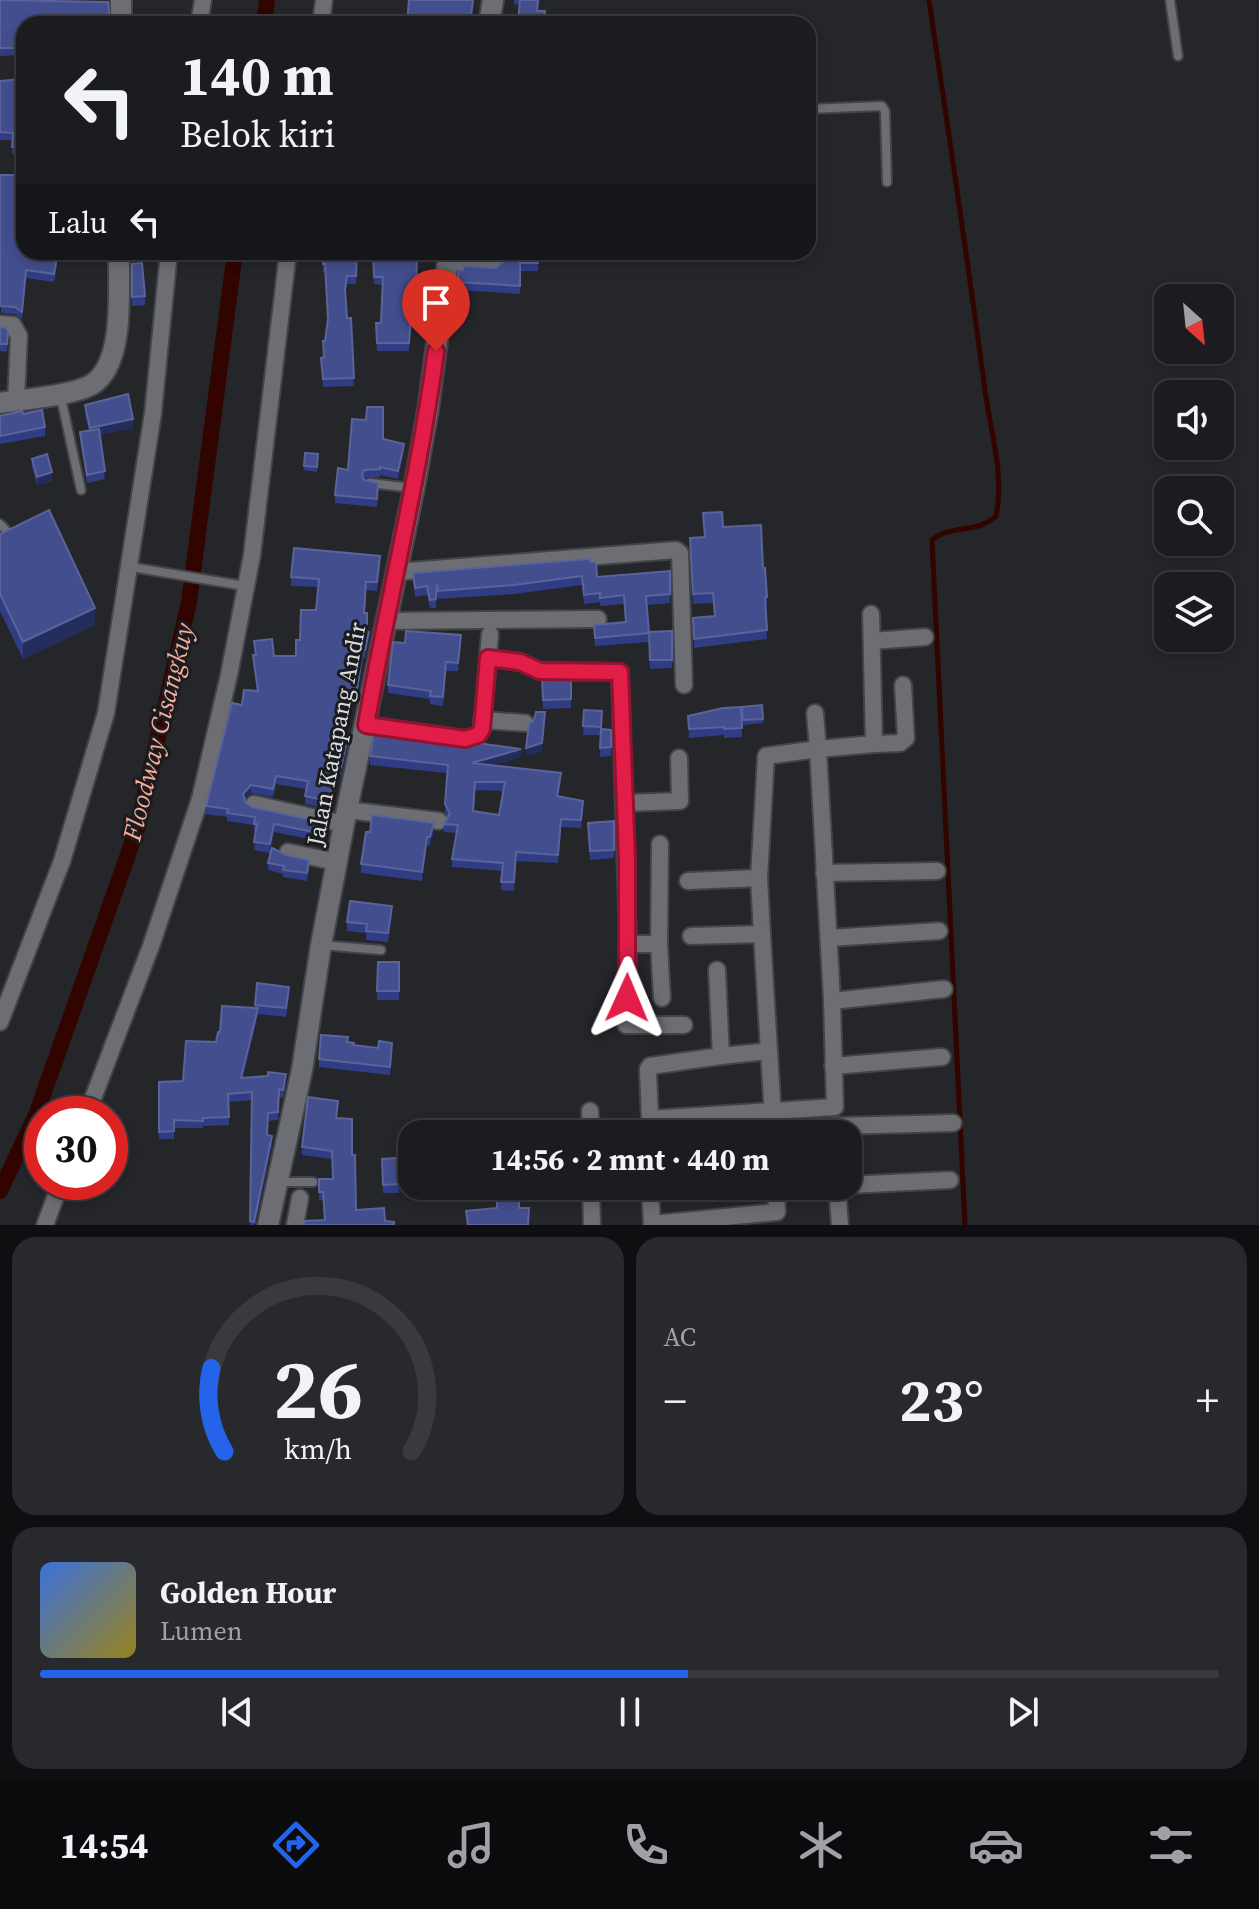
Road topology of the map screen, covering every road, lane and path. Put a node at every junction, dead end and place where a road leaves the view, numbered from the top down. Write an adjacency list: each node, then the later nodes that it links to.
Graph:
1 (1170, 0): 2 (lane)
2 (1178, 56)
3 (816, 109): 4 (lane)
4 (887, 182)
5 (119, 260): 12 (street)
6 (168, 260): 17 (street)
7 (287, 260): 19 (street)
8 (449, 260): 15 (street, Jalan Katapang Andir)
9 (463, 260): 10 (street)
10 (497, 260)
11 (0, 324): 13 (street)
12 (60, 393): 13 (street); 16 (lane)
13 (8, 402)
14 (369, 483): 15 (lane)
15 (414, 488): 18 (street, Jalan Katapang Andir)
16 (81, 490)
17 (131, 567): 19 (lane); 59 (street)
18 (396, 572): 22 (street, Jalan Katapang Andir); 27 (street)
19 (245, 586): 65 (street)
20 (871, 614): 25 (street)
21 (598, 619): 22 (street)
22 (384, 621): 32 (street, Jalan Katapang Andir)
23 (490, 634): 26 (street)
24 (925, 637): 25 (street)
25 (872, 641): 33 (street)
26 (488, 658): 30 (street); 36 (street)
27 (684, 685)
28 (903, 685): 33 (street)
29 (815, 713): 34 (street)
30 (482, 720): 31 (street); 32 (street)
31 (525, 723)
32 (366, 725): 38 (street, Jalan Katapang Andir)
33 (874, 744): 34 (street)
34 (818, 749): 44 (street); 45 (street)
35 (679, 758): 36 (street)
36 (626, 803): 51 (street)
37 (254, 804): 38 (street)
38 (346, 817): 39 (street); 42 (street, Jalan Katapang Andir)
39 (439, 821)
40 (660, 844): 52 (street)
41 (288, 852): 42 (street)
42 (337, 862): 53 (street, Jalan Katapang Andir)
43 (937, 871): 44 (street)
44 (824, 873): 50 (street)
45 (759, 878): 46 (street); 48 (street)
46 (688, 881)
47 (939, 931): 50 (street)
48 (762, 934): 49 (street); 61 (street)
49 (691, 936)
50 (829, 938): 58 (street)
51 (628, 944): 52 (street); 60 (street)
52 (659, 944): 57 (street)
53 (321, 945): 54 (lane); 77 (street, Jalan Katapang Andir)
54 (381, 950)
55 (717, 970): 62 (street)
56 (944, 989): 58 (street)
57 (662, 998)
58 (832, 1001): 64 (street)
59 (0, 1022)
60 (684, 1025)
61 (769, 1051): 62 (street); 67 (street)
62 (721, 1056): 70 (street)
63 (942, 1057): 64 (street)
64 (833, 1066): 66 (street)
65 (94, 1096)
66 (835, 1107): 67 (street); 73 (street)
67 (774, 1110): 71 (street); 72 (street)
68 (590, 1111): 69 (street)
69 (590, 1120)
70 (650, 1120)
71 (696, 1120)
72 (774, 1120)
73 (836, 1120)
74 (953, 1123): 75 (street)
75 (862, 1128)
76 (950, 1180): 79 (street)
77 (279, 1182): 78 (lane); 88 (street, Jalan Katapang Andir)
78 (313, 1182)
79 (862, 1184)
80 (300, 1198): 89 (street)
81 (54, 1200): 87 (street)
82 (591, 1200): 90 (street)
83 (651, 1200): 91 (street)
84 (838, 1200): 92 (street)
85 (777, 1218): 86 (street)
86 (704, 1222): 91 (street)
87 (45, 1225)
88 (268, 1225)
89 (295, 1225)
90 (592, 1225)
91 (652, 1225)
92 (840, 1225)

